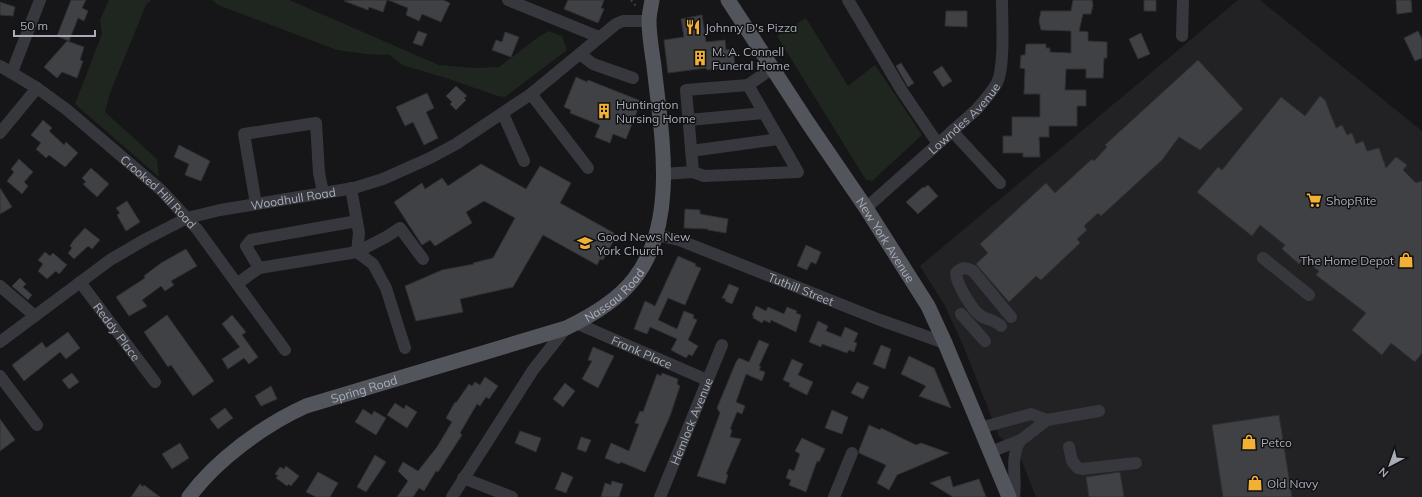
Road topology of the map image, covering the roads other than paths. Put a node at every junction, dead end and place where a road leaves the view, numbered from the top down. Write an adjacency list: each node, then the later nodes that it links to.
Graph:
1 (40, 0): 14 (street)
2 (508, 0): 10 (street)
3 (652, 0): 8 (main road, Nassau Road)
4 (728, 0): 13 (main road, New York Avenue)
5 (848, 0): 25 (street)
6 (1002, 0): 22 (street, Lowndes Avenue)
7 (1183, 0): 9 (street)
8 (649, 21): 10 (street, Woodhull Road); 30 (main road, Nassau Road)
9 (1182, 36)
10 (599, 38): 11 (street, Woodhull Road)
11 (583, 52): 15 (street); 18 (street, Woodhull Road)
12 (0, 66): 14 (street, Crooked Hill Road)
13 (773, 68): 16 (street); 35 (main road, New York Avenue)
14 (12, 72): 17 (street, Crooked Hill Road)
15 (633, 78)
16 (748, 85): 19 (street); 21 (street)
17 (37, 88): 23 (street); 36 (street, Crooked Hill Road)
18 (531, 94): 20 (street, Woodhull Road); 28 (street)
19 (764, 113): 21 (street); 24 (street)
20 (503, 114): 27 (street); 32 (street, Woodhull Road)
21 (688, 120): 26 (street)
22 (952, 131): 25 (street, Lowndes Avenue); 31 (street)
23 (0, 133)
24 (779, 139): 26 (street); 29 (street)
25 (938, 144): 35 (street, Lowndes Avenue)
26 (691, 151): 29 (street)
27 (524, 161)
28 (588, 168)
29 (692, 172): 30 (street)
30 (663, 174): 38 (main road, Nassau Road)
31 (1000, 183)
32 (351, 188): 33 (street, Woodhull Road); 37 (street)
33 (323, 192): 34 (street, Woodhull Road); 34 (street)
34 (256, 204): 36 (street, Woodhull Road)
35 (866, 208): 54 (main road, New York Avenue)
36 (187, 218): 43 (street, Woodhull Road); 44 (street, Crooked Hill Road)
37 (357, 221): 39 (street); 42 (street)
38 (656, 235): 50 (main road, Nassau Road); 54 (street, Tuthill Street)
39 (357, 252): 41 (street); 42 (street); 56 (street)
40 (1263, 258): 46 (street)
41 (423, 259)
42 (259, 268): 44 (street)
43 (80, 282): 48 (street, Woodhull Road); 60 (street, Reddy Place)
44 (238, 283): 57 (street, Crooked Hill Road)
45 (0, 286): 48 (street)
46 (1309, 295)
47 (961, 314): 52 (street)
48 (35, 316): 53 (street, Woodhull Road)
49 (1011, 317): 51 (street)
50 (571, 326): 59 (street, Frank Place); 70 (street, Nassau Road); 71 (main road, Spring Road)
51 (1001, 326)
52 (985, 341)
53 (0, 342)
54 (945, 343): 64 (main road, New York Avenue)
55 (722, 345): 59 (street, Hemlock Avenue)
56 (405, 348)
57 (285, 350)
58 (0, 376): 63 (street)
59 (707, 380): 74 (street, Hemlock Avenue)
60 (154, 382)
61 (1099, 411): 62 (street)
62 (1046, 420): 64 (street); 65 (street)
63 (36, 425)
64 (980, 428): 67 (main road, New York Avenue)
65 (1021, 440): 67 (street); 77 (street)
66 (1069, 447): 69 (street)
67 (990, 452): 76 (main road, New York Avenue)
68 (852, 453): 75 (street)
69 (1136, 463)
70 (463, 478): 72 (street, Nassau Road); 73 (street)
71 (188, 497)
72 (452, 497)
73 (512, 497)
74 (660, 497)
75 (834, 497)
76 (1009, 497)
77 (1014, 497)

